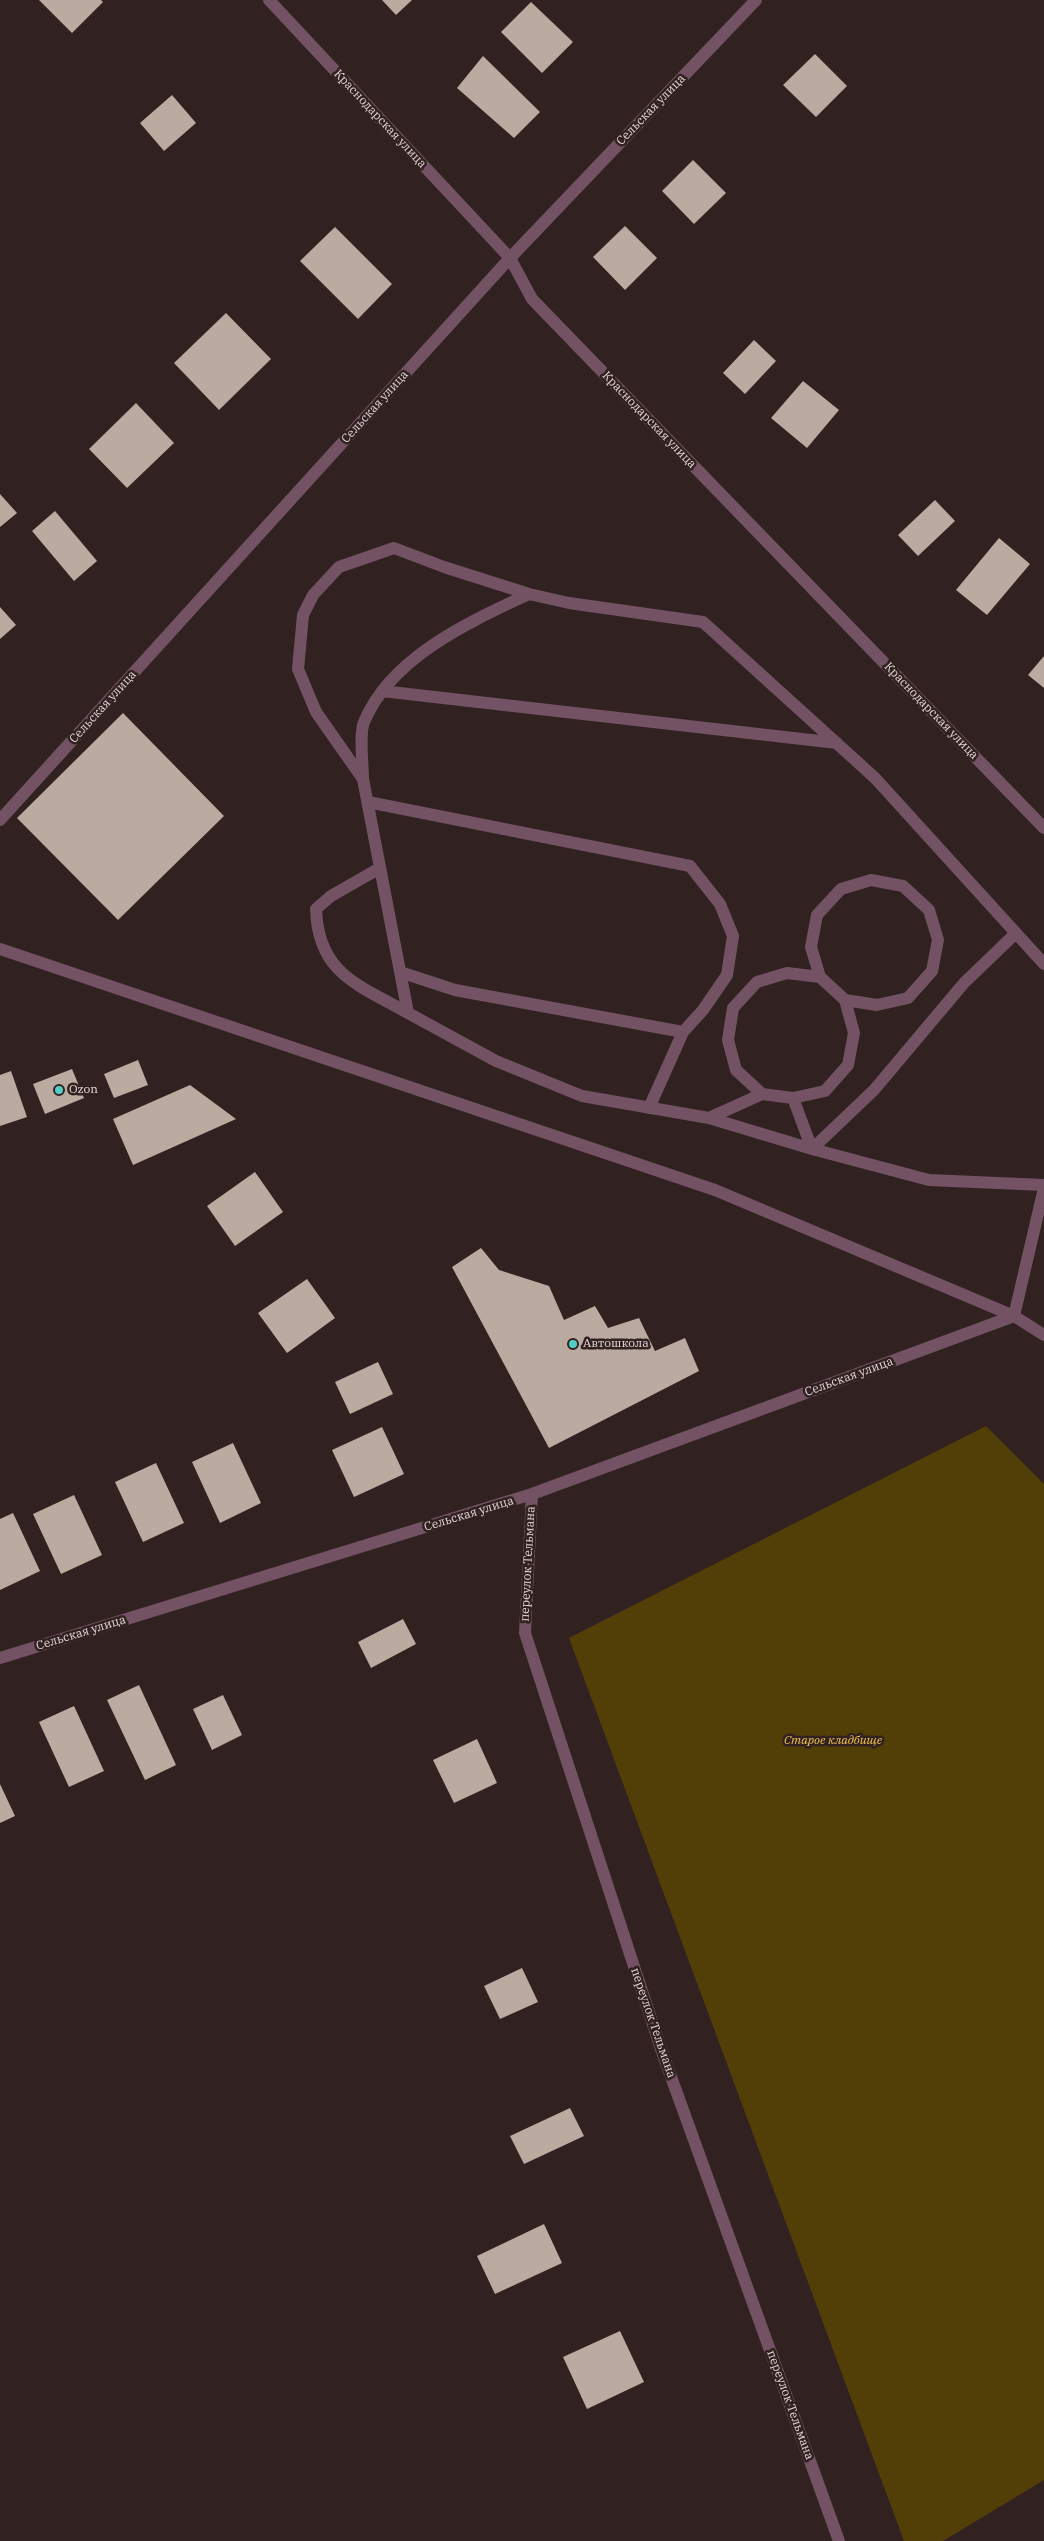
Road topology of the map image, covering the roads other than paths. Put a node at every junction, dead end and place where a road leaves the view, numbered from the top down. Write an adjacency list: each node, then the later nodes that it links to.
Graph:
1 (269, 0): 3 (street, Краснодарская улица)
2 (756, 0): 3 (street, Сельская улица)
3 (510, 258): 9 (street, Сельская улица); 10 (street, Краснодарская улица)
4 (529, 594): 5 (street); 6 (street); 7 (street)
5 (382, 691): 6 (street); 7 (street)
6 (837, 743): 12 (street)
7 (363, 779): 8 (street)
8 (368, 802): 11 (street); 19 (street)
9 (0, 820)
10 (1044, 828)
11 (380, 868): 15 (street); 18 (street)
12 (1016, 933): 14 (street); 24 (street)
13 (0, 949): 26 (street)
14 (1044, 964)
15 (400, 972): 18 (street); 19 (street)
16 (820, 977): 17 (street); 17 (street); 20 (street)
17 (846, 1000): 21 (street)
18 (408, 1013): 22 (street)
19 (683, 1032): 22 (street)
20 (762, 1094): 21 (street); 23 (street)
21 (794, 1098): 24 (street)
22 (649, 1108): 23 (street)
23 (709, 1118): 24 (street)
24 (812, 1149): 25 (street)
25 (1044, 1186): 26 (street)
26 (1014, 1316): 27 (street); 28 (street, Сельская улица)
27 (1044, 1335)
28 (532, 1494): 29 (street, Сельская улица); 30 (street, переулок Тельмана)
29 (0, 1658)
30 (839, 2541)

